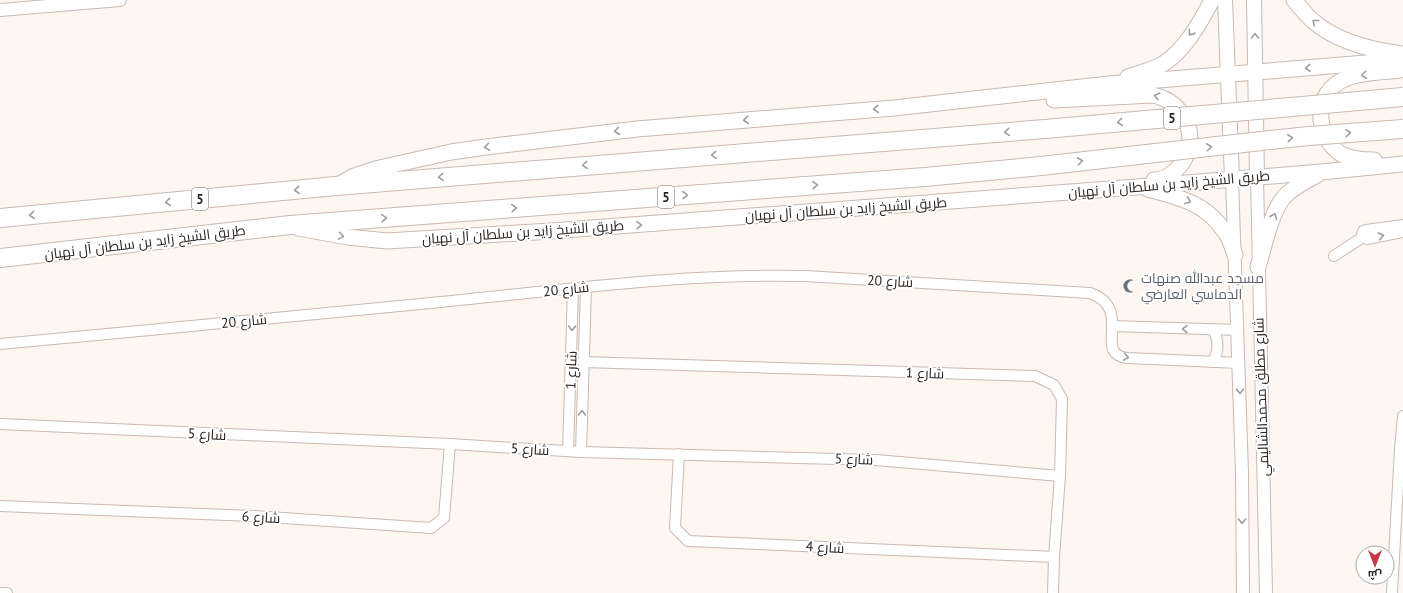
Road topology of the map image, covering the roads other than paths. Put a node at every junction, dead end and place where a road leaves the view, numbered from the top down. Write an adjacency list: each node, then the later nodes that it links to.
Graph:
1 (120, 0): 6 (street)
2 (1212, 0): 12 (main road, one-way to 12)
3 (1225, 0): 11 (main road)
4 (1254, 0): 10 (main road, one-way to 4)
5 (1294, 0): 7 (main road, one-way to 5)
6 (0, 10)
7 (1403, 54)
8 (1403, 60): 10 (main road, one-way to 10)
9 (1403, 70): 16 (main road, one-way to 16)
10 (1255, 72): 11 (main road); 19 (main road)
11 (1228, 74): 12 (main road); 20 (main road)
12 (1109, 84): 14 (main road)
13 (1403, 97): 21 (highway, 5, one-way to 21, bridge)
14 (894, 108): 21 (main road, one-way to 21); 23 (main road, one-way to 14)
15 (1403, 129): 25 (highway, طريق الشيخ زايد بن سلطان آل نهيان / 5, one-way to 15, bridge)
16 (1403, 158)
17 (1403, 164): 18 (main road, طريق الشيخ زايد بن سلطان آل نهيان)
18 (1321, 172): 19 (main road, طريق الشيخ زايد بن سلطان آل نهيان); 33 (main road, one-way to 18)
19 (1257, 177): 20 (main road, طريق الشيخ زايد بن سلطان آل نهيان); 33 (street, شارع مطلق محمدالشاليمي)
20 (1232, 179): 22 (main road, طريق الشيخ زايد بن سلطان آل نهيان); 30 (street, شارع مطلق محمدالشاليمي)
21 (336, 186): 24 (highway, 5, one-way to 24)
22 (1137, 187): 23 (main road, طريق الشيخ زايد بن سلطان آل نهيان); 30 (main road, one-way to 30)
23 (912, 204): 25 (main road, طريق الشيخ زايد بن سلطان آل نهيان, one-way to 23)
24 (0, 218)
25 (290, 225): 29 (highway, طريق الشيخ زايد بن سلطان آل نهيان / 5)
26 (1403, 226): 28 (street)
27 (1403, 232): 28 (street, one-way to 27)
28 (1363, 237): 31 (street)
29 (46, 254): 32 (highway, طريق الشيخ زايد بن سلطان آل نهيان / 5); 34 (highway)
30 (1236, 255): 39 (street, شارع مطلق محمدالشاليمي)
31 (1334, 256)
32 (0, 258)
33 (1258, 267): 52 (street, شارع مطلق محمدالشاليمي)
34 (0, 268)
35 (586, 287): 36 (street, شارع 20); 37 (street, شارع 20); 41 (street, شارع 1)
36 (573, 289): 40 (street, شارع 20); 48 (street, شارع 1, one-way to 48)
37 (1112, 326): 38 (street, one-way to 37); 42 (street, شارع 20, one-way to 42)
38 (1213, 329): 39 (street); 42 (street)
39 (1238, 330): 43 (street, شارع مطلق محمدالشاليمي)
40 (0, 344)
41 (583, 362): 49 (street, شارع 1, one-way to 41); 53 (street, شارع 1)
42 (1212, 362): 43 (street, شارع 20)
43 (1239, 363): 51 (street, شارع مطلق محمدالشاليمي, one-way to 51)
44 (1403, 416): 47 (street)
45 (0, 424): 46 (street, شارع 5)
46 (450, 444): 48 (street, شارع 5); 54 (street, شارع 6)
47 (1401, 449): 55 (street)
48 (568, 451): 49 (street, شارع 5)
49 (581, 452): 50 (street, شارع 5)
50 (679, 454): 53 (street, شارع 5); 56 (street, شارع 4)
51 (1242, 472): 52 (street); 61 (street, شارع مطلق محمدالشاليمي, one-way to 61)
52 (1263, 473): 57 (street, شارع مطلق محمدالشاليمي)
53 (1060, 476): 56 (street, شارع 1)
54 (0, 506)
55 (1399, 537): 62 (street)
56 (1054, 557): 60 (street, شارع 1)
57 (1268, 590)
58 (0, 593): 59 (street)
59 (7, 593)
60 (1053, 593)
61 (1243, 593)
62 (1392, 593)

